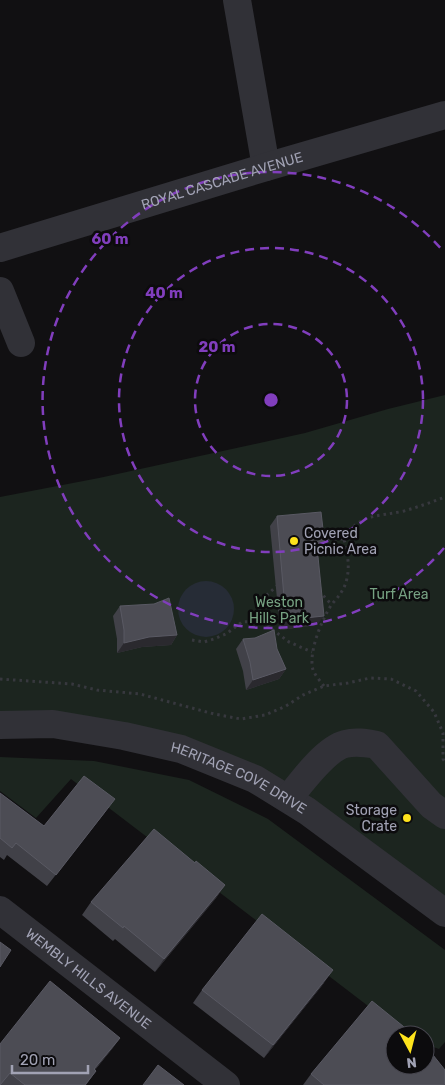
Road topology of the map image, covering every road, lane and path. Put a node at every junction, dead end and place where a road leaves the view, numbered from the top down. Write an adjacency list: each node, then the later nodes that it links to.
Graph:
1 (237, 0): 3 (street)
2 (445, 115): 3 (street, ROYAL CASCADE AVENUE)
3 (266, 166): 4 (street, ROYAL CASCADE AVENUE)
4 (0, 248)
5 (0, 291): 6 (street)
6 (22, 344)
7 (445, 496): 8 (path)
8 (344, 539): 9 (path); 12 (path)
9 (314, 561)
10 (286, 585): 13 (path)
11 (315, 588): 12 (path)
12 (332, 605): 15 (path)
13 (260, 621): 14 (path); 15 (path)
14 (192, 640)
15 (312, 652): 17 (path)
16 (0, 680): 17 (path)
17 (324, 686): 19 (path)
18 (0, 725): 20 (street, HERITAGE COVE DRIVE)
19 (445, 762)
20 (288, 799): 21 (street); 23 (street, HERITAGE COVE DRIVE)
21 (445, 815)
22 (0, 910): 24 (street, WEMBLY HILLS AVENUE)
23 (445, 913)
24 (226, 1085)

